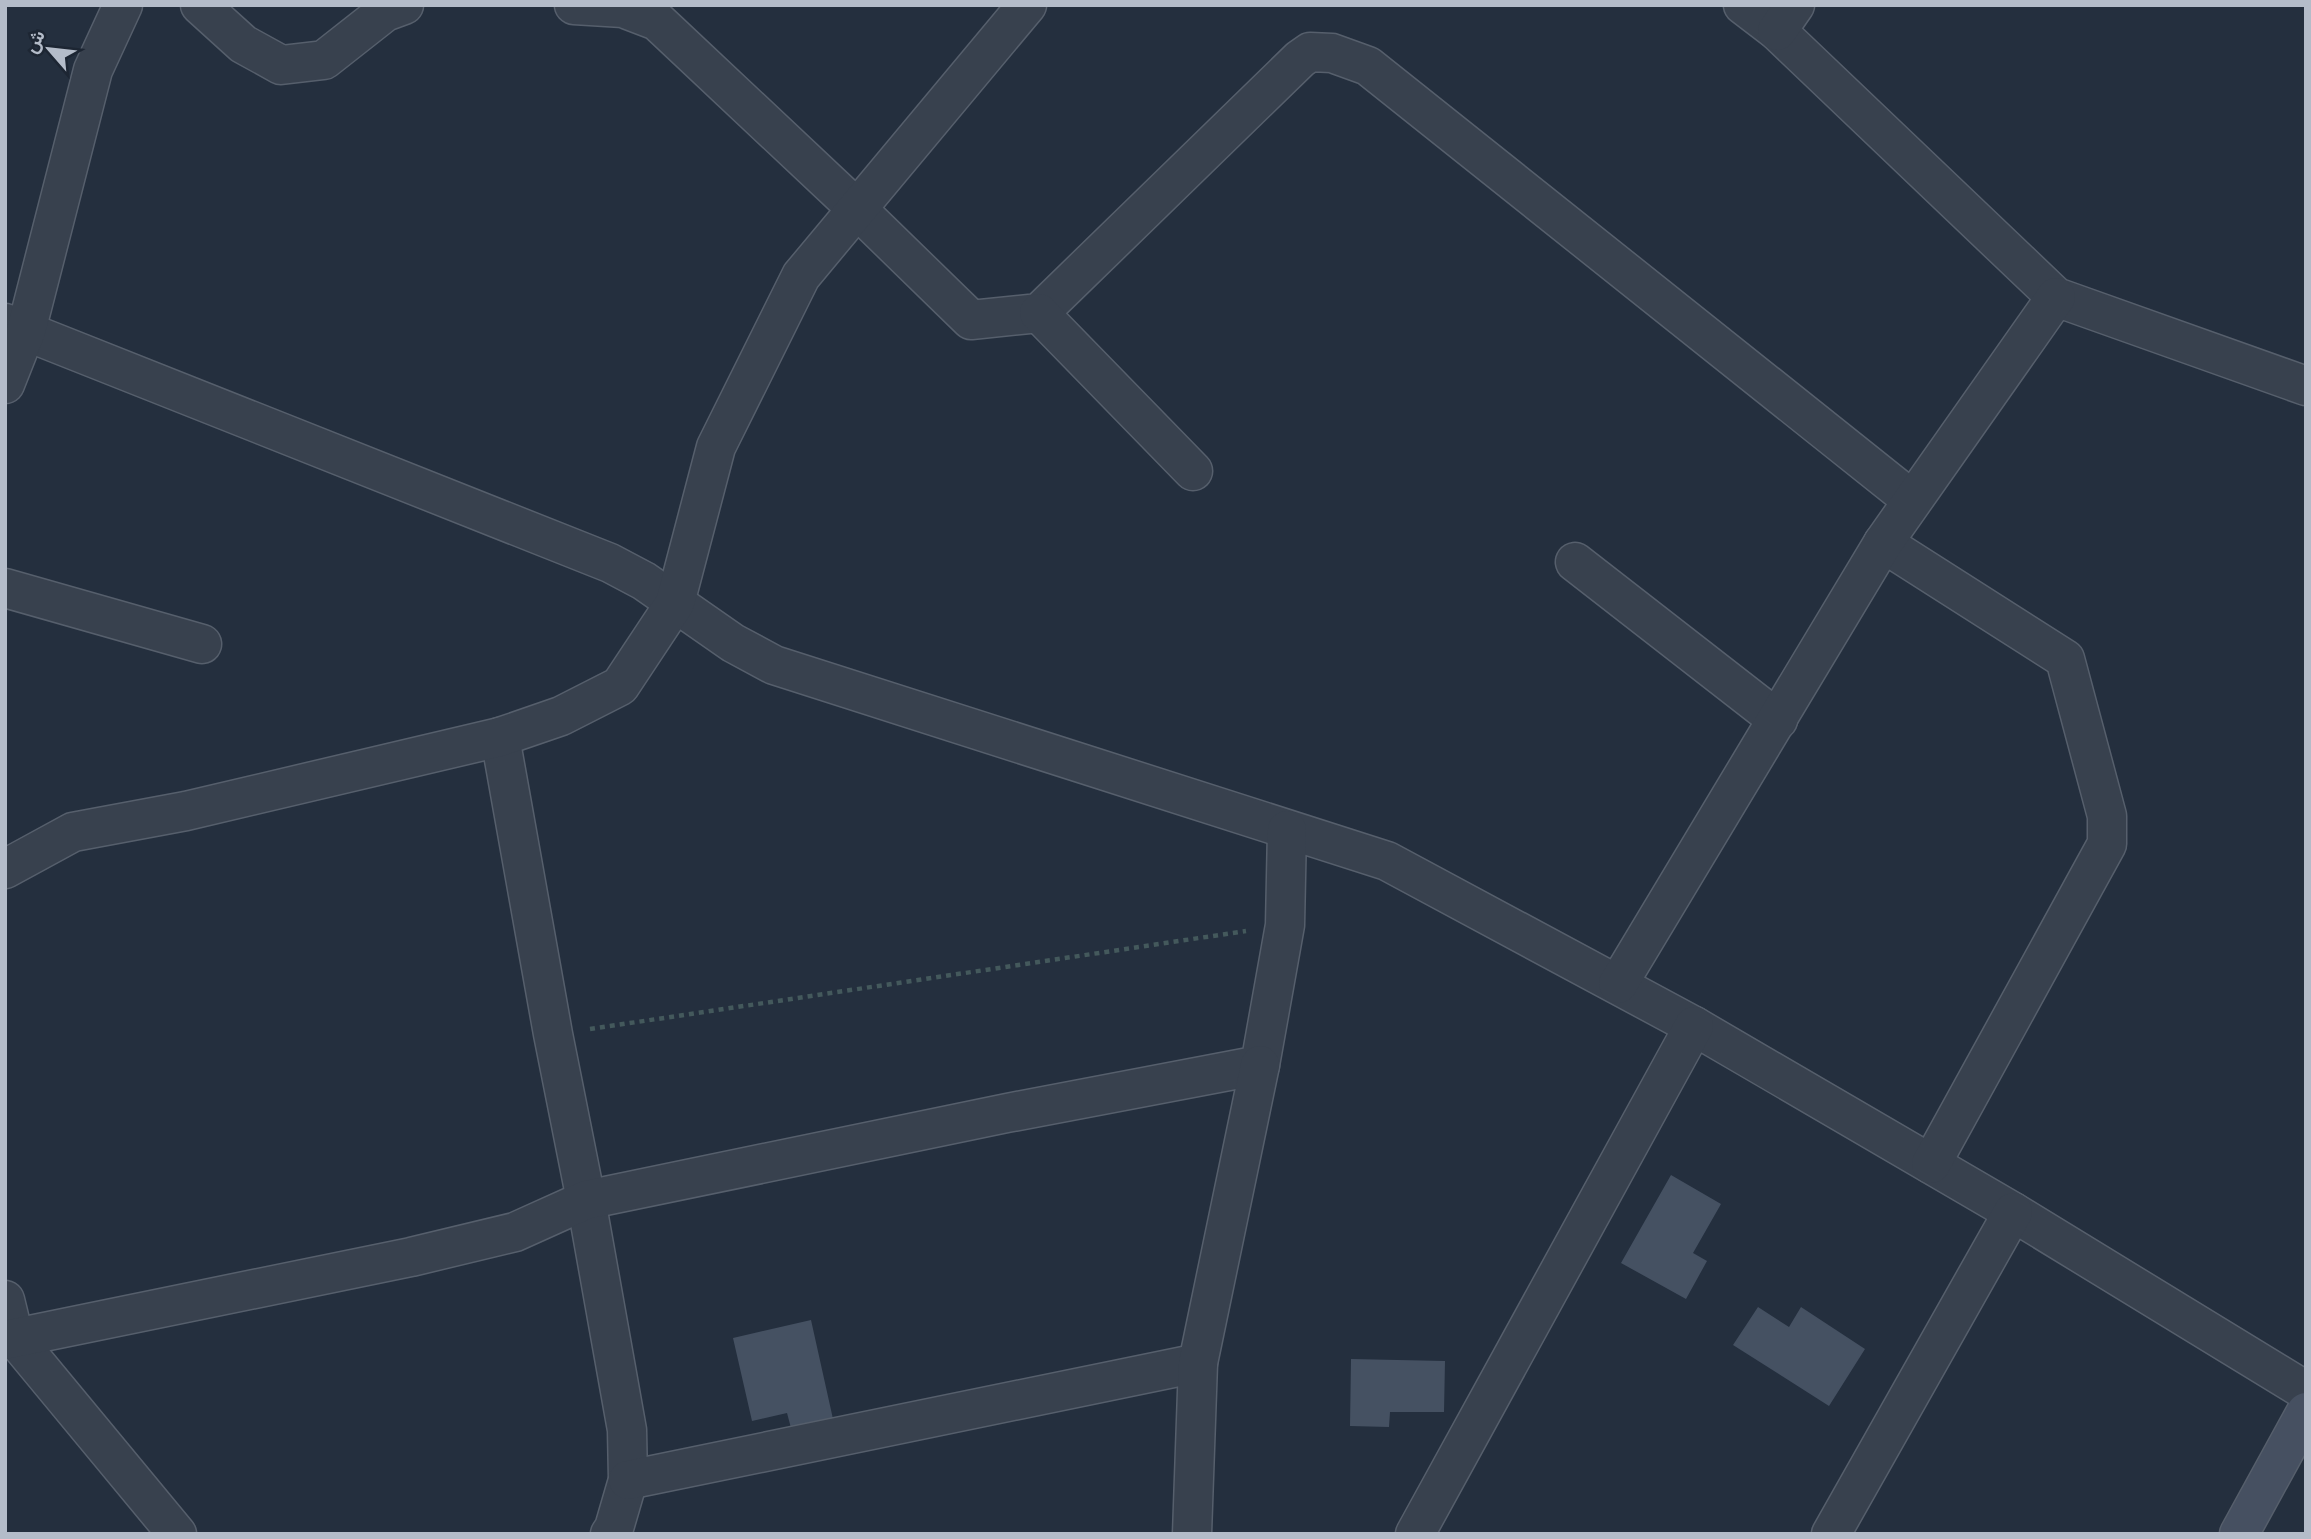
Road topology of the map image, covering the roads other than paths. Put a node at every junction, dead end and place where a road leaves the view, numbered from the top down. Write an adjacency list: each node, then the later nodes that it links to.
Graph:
1 (122, 5): 11 (street)
2 (200, 5): 3 (street)
3 (404, 5)
4 (574, 5): 8 (street)
5 (1027, 5): 8 (street)
6 (1744, 5): 7 (street)
7 (1786, 18): 9 (street)
8 (857, 209): 10 (street); 19 (street)
9 (2056, 297): 13 (street); 15 (street)
10 (1039, 313): 14 (street); 15 (street)
11 (16, 327): 12 (street); 19 (street)
12 (5, 384)
13 (2306, 386)
14 (1193, 471)
15 (1912, 500): 16 (street)
16 (1883, 543): 21 (street); 28 (street)
17 (1575, 562): 21 (street)
18 (5, 588): 20 (street)
19 (675, 603): 22 (street); 23 (street)
20 (202, 644)
21 (1778, 720): 25 (street)
22 (500, 737): 24 (street); 29 (street)
23 (1287, 830): 25 (street); 27 (street)
24 (5, 869)
25 (1618, 985): 26 (street)
26 (1694, 1026): 28 (street); 40 (street)
27 (1260, 1065): 29 (street); 33 (street)
28 (1931, 1164): 30 (street)
29 (586, 1200): 32 (street); 36 (street)
30 (2013, 1212): 34 (street); 41 (street)
31 (5, 1300): 32 (street)
32 (10, 1339): 37 (street)
33 (1198, 1363): 36 (street); 39 (street)
34 (2306, 1391)
35 (2306, 1412): 42 (main road)
36 (628, 1480): 38 (street)
37 (177, 1534)
38 (610, 1534)
39 (1192, 1534)
40 (1415, 1534)
41 (1831, 1534)
42 (2239, 1534)

